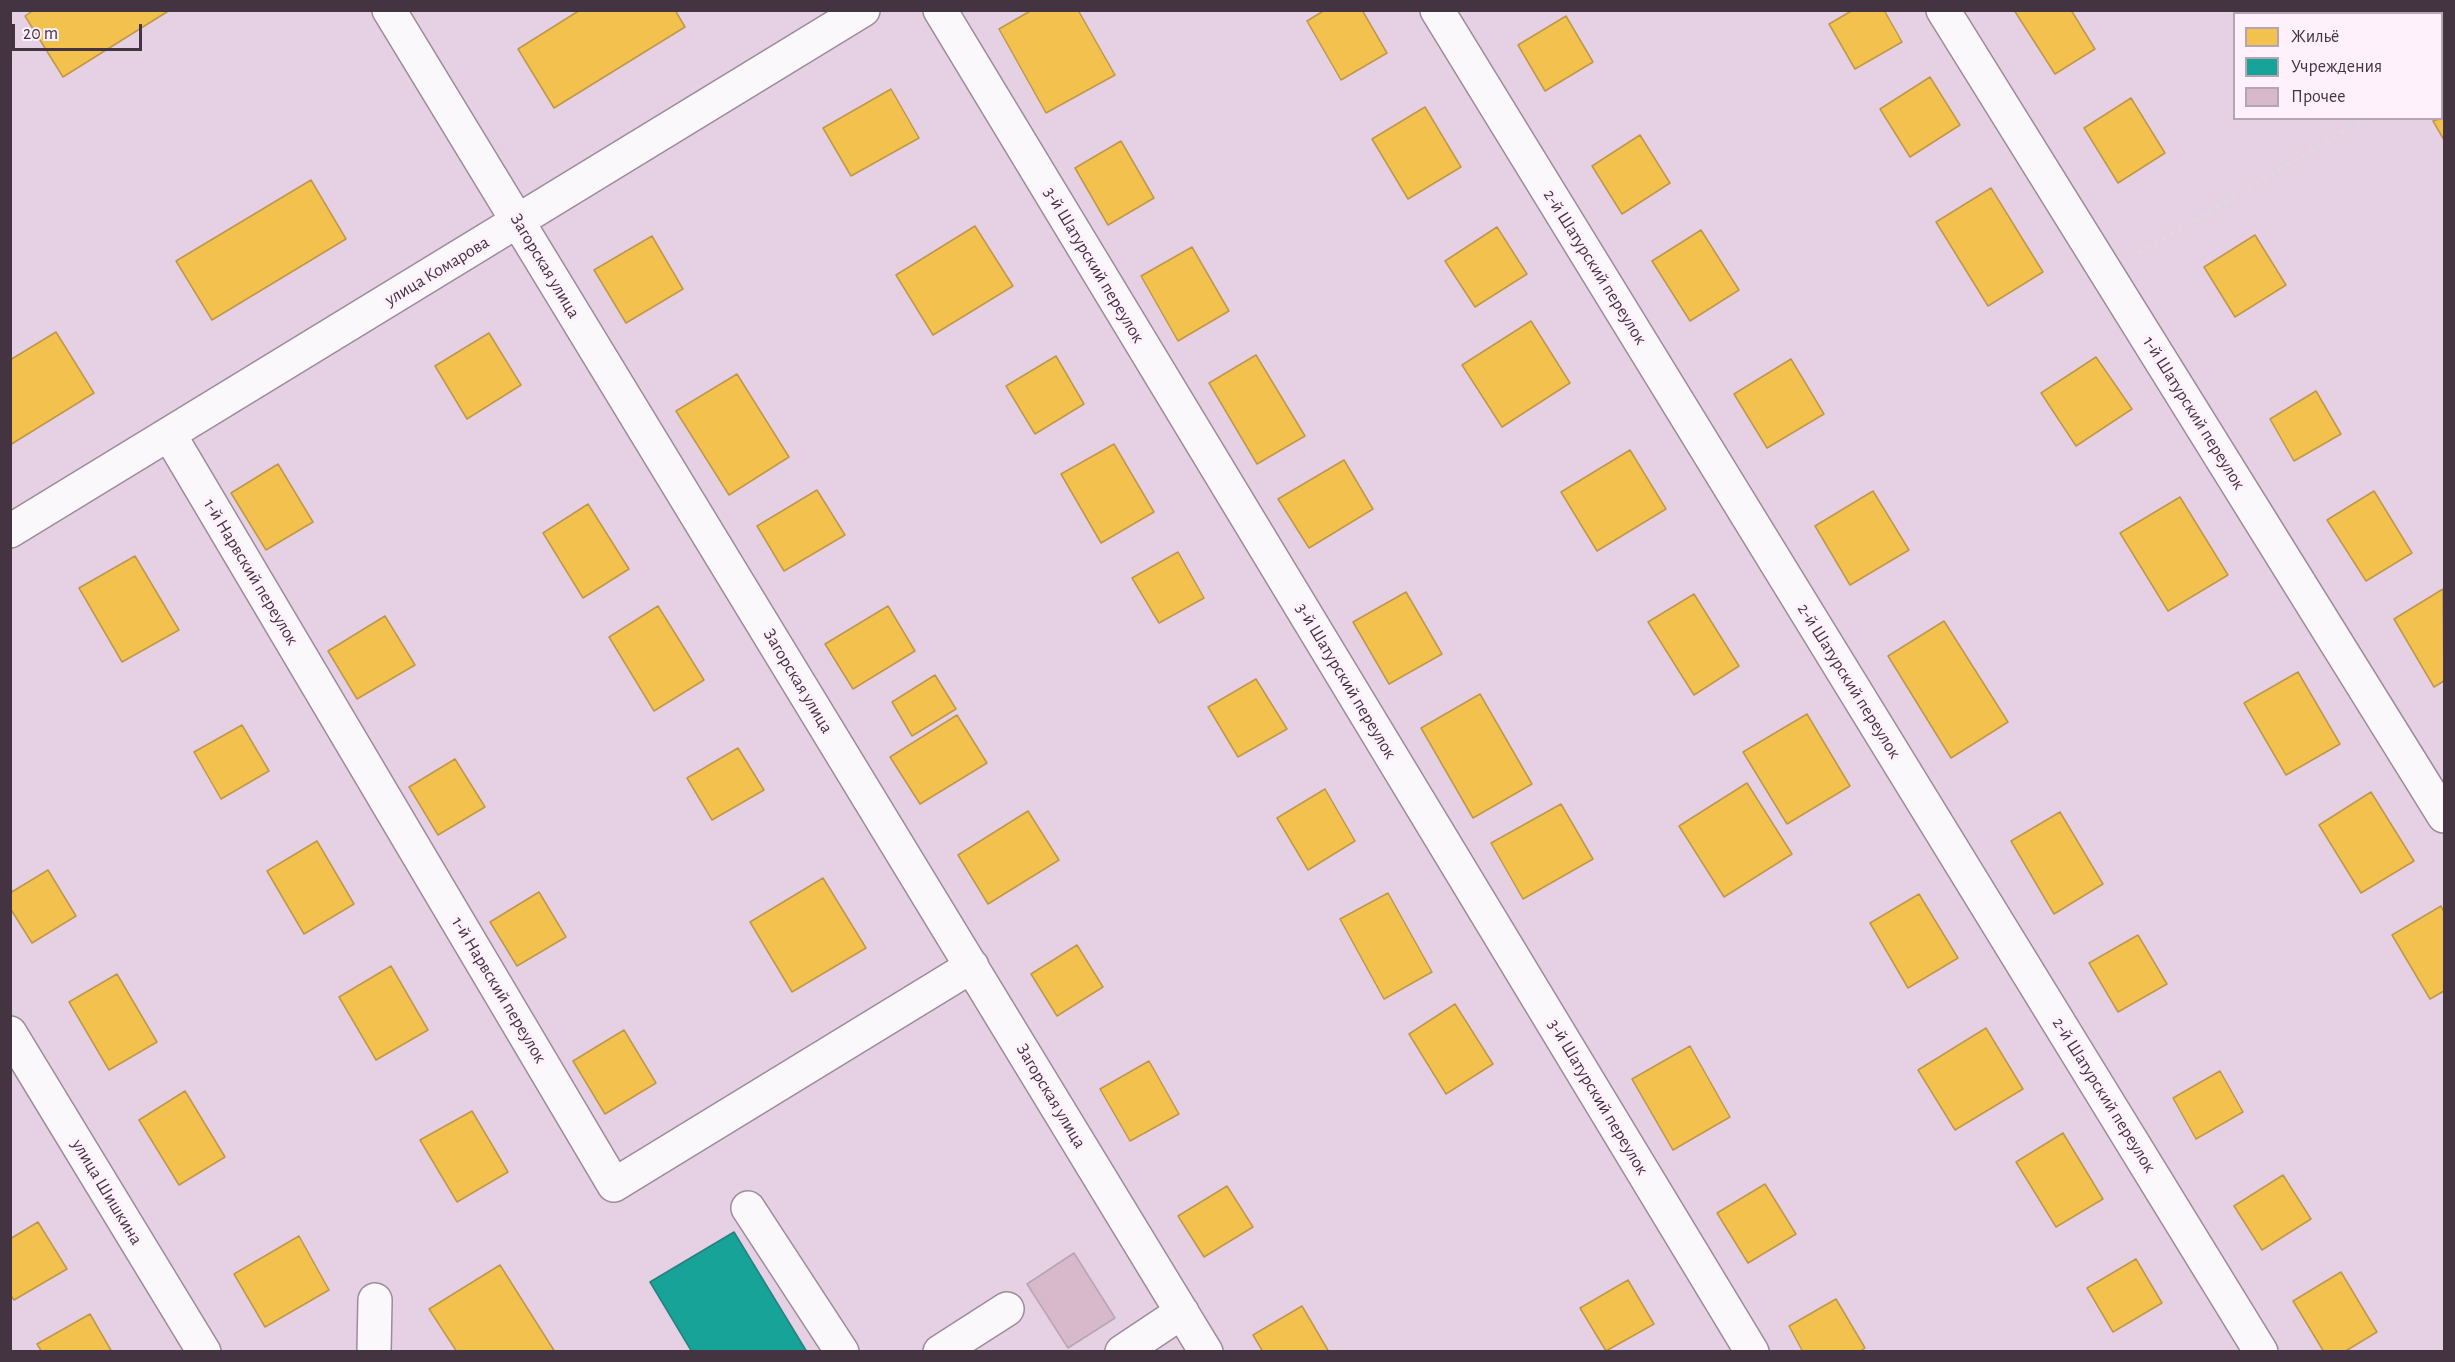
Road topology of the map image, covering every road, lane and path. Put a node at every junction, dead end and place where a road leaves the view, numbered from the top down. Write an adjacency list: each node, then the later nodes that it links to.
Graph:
1 (389, 10): 7 (street, Загорская улица)
2 (863, 10): 7 (street, улица Комарова)
3 (940, 10): 24 (street, 3-й Шатурский переулок)
4 (1437, 10): 25 (street, 2-й Шатурский переулок)
5 (1943, 10): 8 (street, 1-й Шатурский переулок)
6 (2363, 120): 8 (path)
7 (518, 221): 9 (street, улица Комарова); 12 (street, Загорская улица)
8 (2107, 272): 11 (street, 1-й Шатурский переулок)
9 (169, 434): 10 (street, улица Комарова); 12 (street, 1-й Нарвский переулок)
10 (10, 531)
11 (2445, 816)
12 (972, 966): 17 (street, Загорская улица)
13 (10, 1033): 18 (street, улица Шишкина)
14 (748, 1208): 20 (street)
15 (375, 1300): 19 (street)
16 (1007, 1309): 21 (street)
17 (1182, 1312): 22 (street); 23 (street, Загорская улица)
18 (204, 1352)
19 (374, 1352)
20 (842, 1352)
21 (940, 1352)
22 (1122, 1352)
23 (1206, 1352)
24 (1752, 1352)
25 (2261, 1352)

